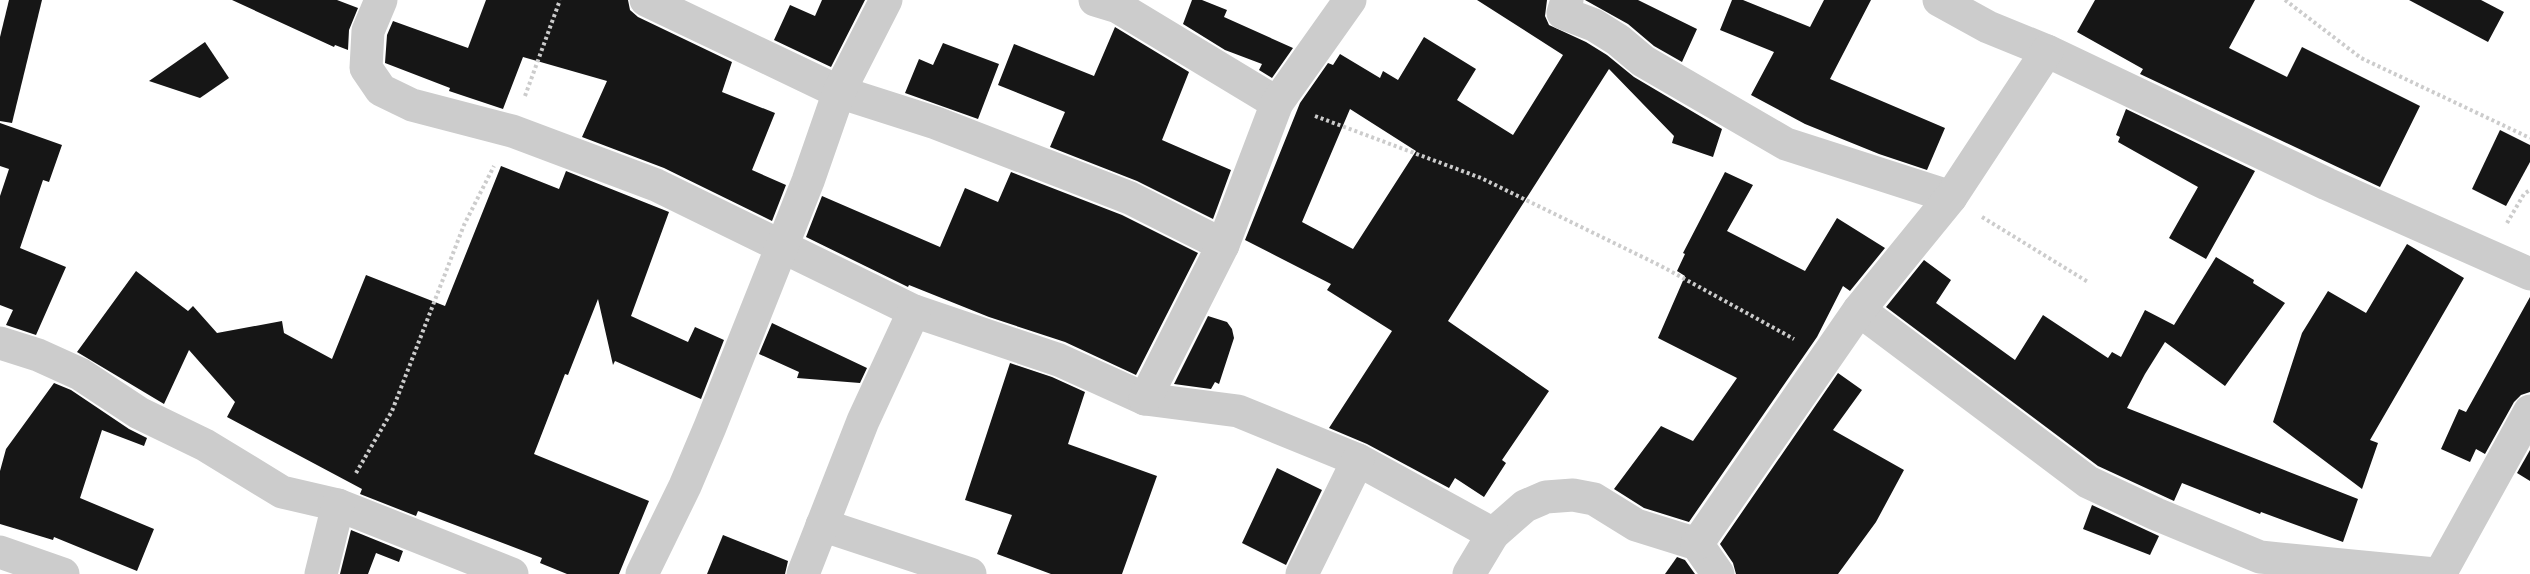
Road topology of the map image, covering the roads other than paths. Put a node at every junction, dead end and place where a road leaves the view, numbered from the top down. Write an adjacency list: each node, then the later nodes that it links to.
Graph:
1 (381, 0): 13 (street)
2 (646, 0): 9 (street)
3 (886, 0): 9 (street)
4 (1095, 0): 10 (street)
5 (1350, 0): 10 (street)
6 (1567, 0): 11 (street)
7 (1940, 0): 8 (street)
8 (2047, 51): 11 (street); 14 (street)
9 (839, 92): 12 (street); 13 (street)
10 (1278, 103): 12 (street)
11 (1951, 197): 15 (street)
12 (1223, 245): 18 (street)
13 (782, 246): 16 (street); 29 (street)
14 (2530, 274)
15 (1859, 310): 24 (street); 35 (street)
16 (914, 311): 18 (street); 22 (street)
17 (0, 343): 21 (street)
18 (1145, 399): 20 (street)
19 (2530, 411): 36 (street)
20 (1358, 460): 23 (street); 32 (street)
21 (338, 505): 27 (street); 28 (street)
22 (822, 525): 30 (street); 31 (street)
23 (1493, 534): 24 (street); 33 (street)
24 (1697, 544): 34 (street)
25 (0, 552): 26 (street)
26 (63, 574)
27 (321, 574)
28 (512, 574)
29 (642, 574)
30 (803, 574)
31 (970, 574)
32 (1302, 574)
33 (1469, 574)
34 (1718, 574)
35 (2435, 574)
36 (2440, 574)

